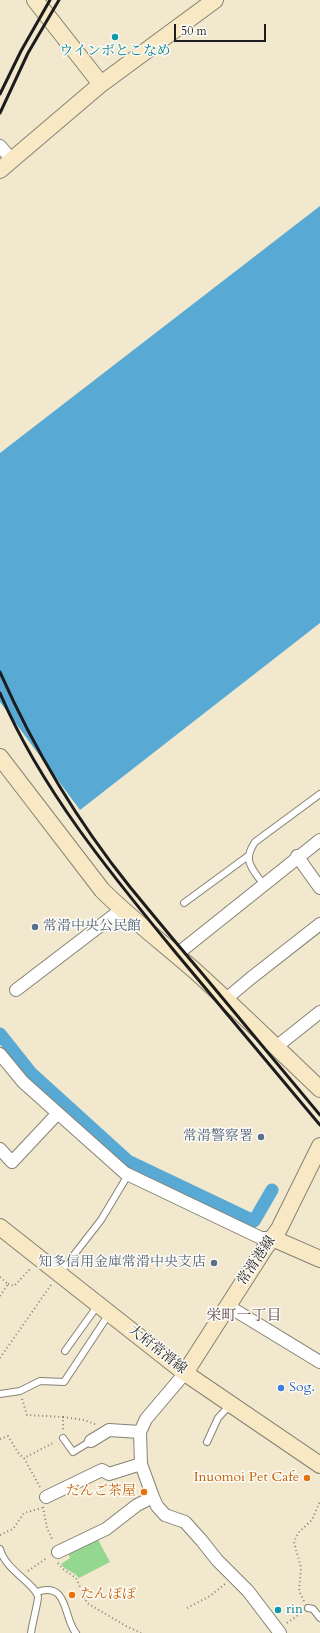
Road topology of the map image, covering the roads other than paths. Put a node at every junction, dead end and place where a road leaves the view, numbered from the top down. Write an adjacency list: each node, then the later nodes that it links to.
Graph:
1 (35, 0): 3 (main road)
2 (214, 0): 3 (main road)
3 (101, 84): 5 (main road)
4 (0, 146): 5 (street)
5 (6, 165)
6 (0, 757): 14 (main road)
7 (320, 794): 9 (lane)
8 (320, 840): 10 (street)
9 (248, 856): 11 (lane); 13 (lane)
10 (298, 856): 11 (street); 12 (street)
11 (263, 884): 16 (street)
12 (320, 888)
13 (184, 903)
14 (122, 909): 16 (main road); 17 (street)
15 (320, 924): 18 (street)
16 (176, 955): 18 (main road)
17 (16, 990)
18 (226, 999): 20 (main road)
19 (320, 1012): 20 (street)
20 (276, 1047): 22 (main road)
21 (0, 1054): 23 (street)
22 (320, 1089)
23 (58, 1113): 25 (street); 26 (street)
24 (320, 1146): 28 (main road, 常滑港線)
25 (0, 1150)
26 (128, 1175): 28 (street); 30 (lane)
27 (0, 1227): 30 (main road, 大府常滑線)
28 (272, 1238): 29 (main road); 31 (main road, 常滑港線)
29 (320, 1259)
30 (59, 1274): 32 (main road, 大府常滑線)
31 (228, 1306): 34 (street); 35 (main road, 常滑港線)
32 (104, 1309): 33 (lane); 35 (main road, 大府常滑線); 36 (lane)
33 (66, 1351)
34 (320, 1362)
35 (185, 1373): 37 (main road, 大府常滑線); 38 (street)
36 (0, 1394)
37 (231, 1404): 41 (lane); 43 (main road, 大府常滑線)
38 (140, 1432): 40 (street); 42 (street)
39 (63, 1438): 40 (lane)
40 (91, 1441)
41 (206, 1442)
42 (142, 1464): 44 (street); 45 (street)
43 (320, 1464)
44 (153, 1497): 47 (street); 51 (street)
45 (44, 1503)
46 (0, 1550): 48 (lane)
47 (55, 1553)
48 (37, 1592): 52 (lane); 53 (lane)
49 (308, 1608): 50 (lane)
50 (320, 1618)
51 (277, 1632)
52 (31, 1633)
53 (76, 1633)

